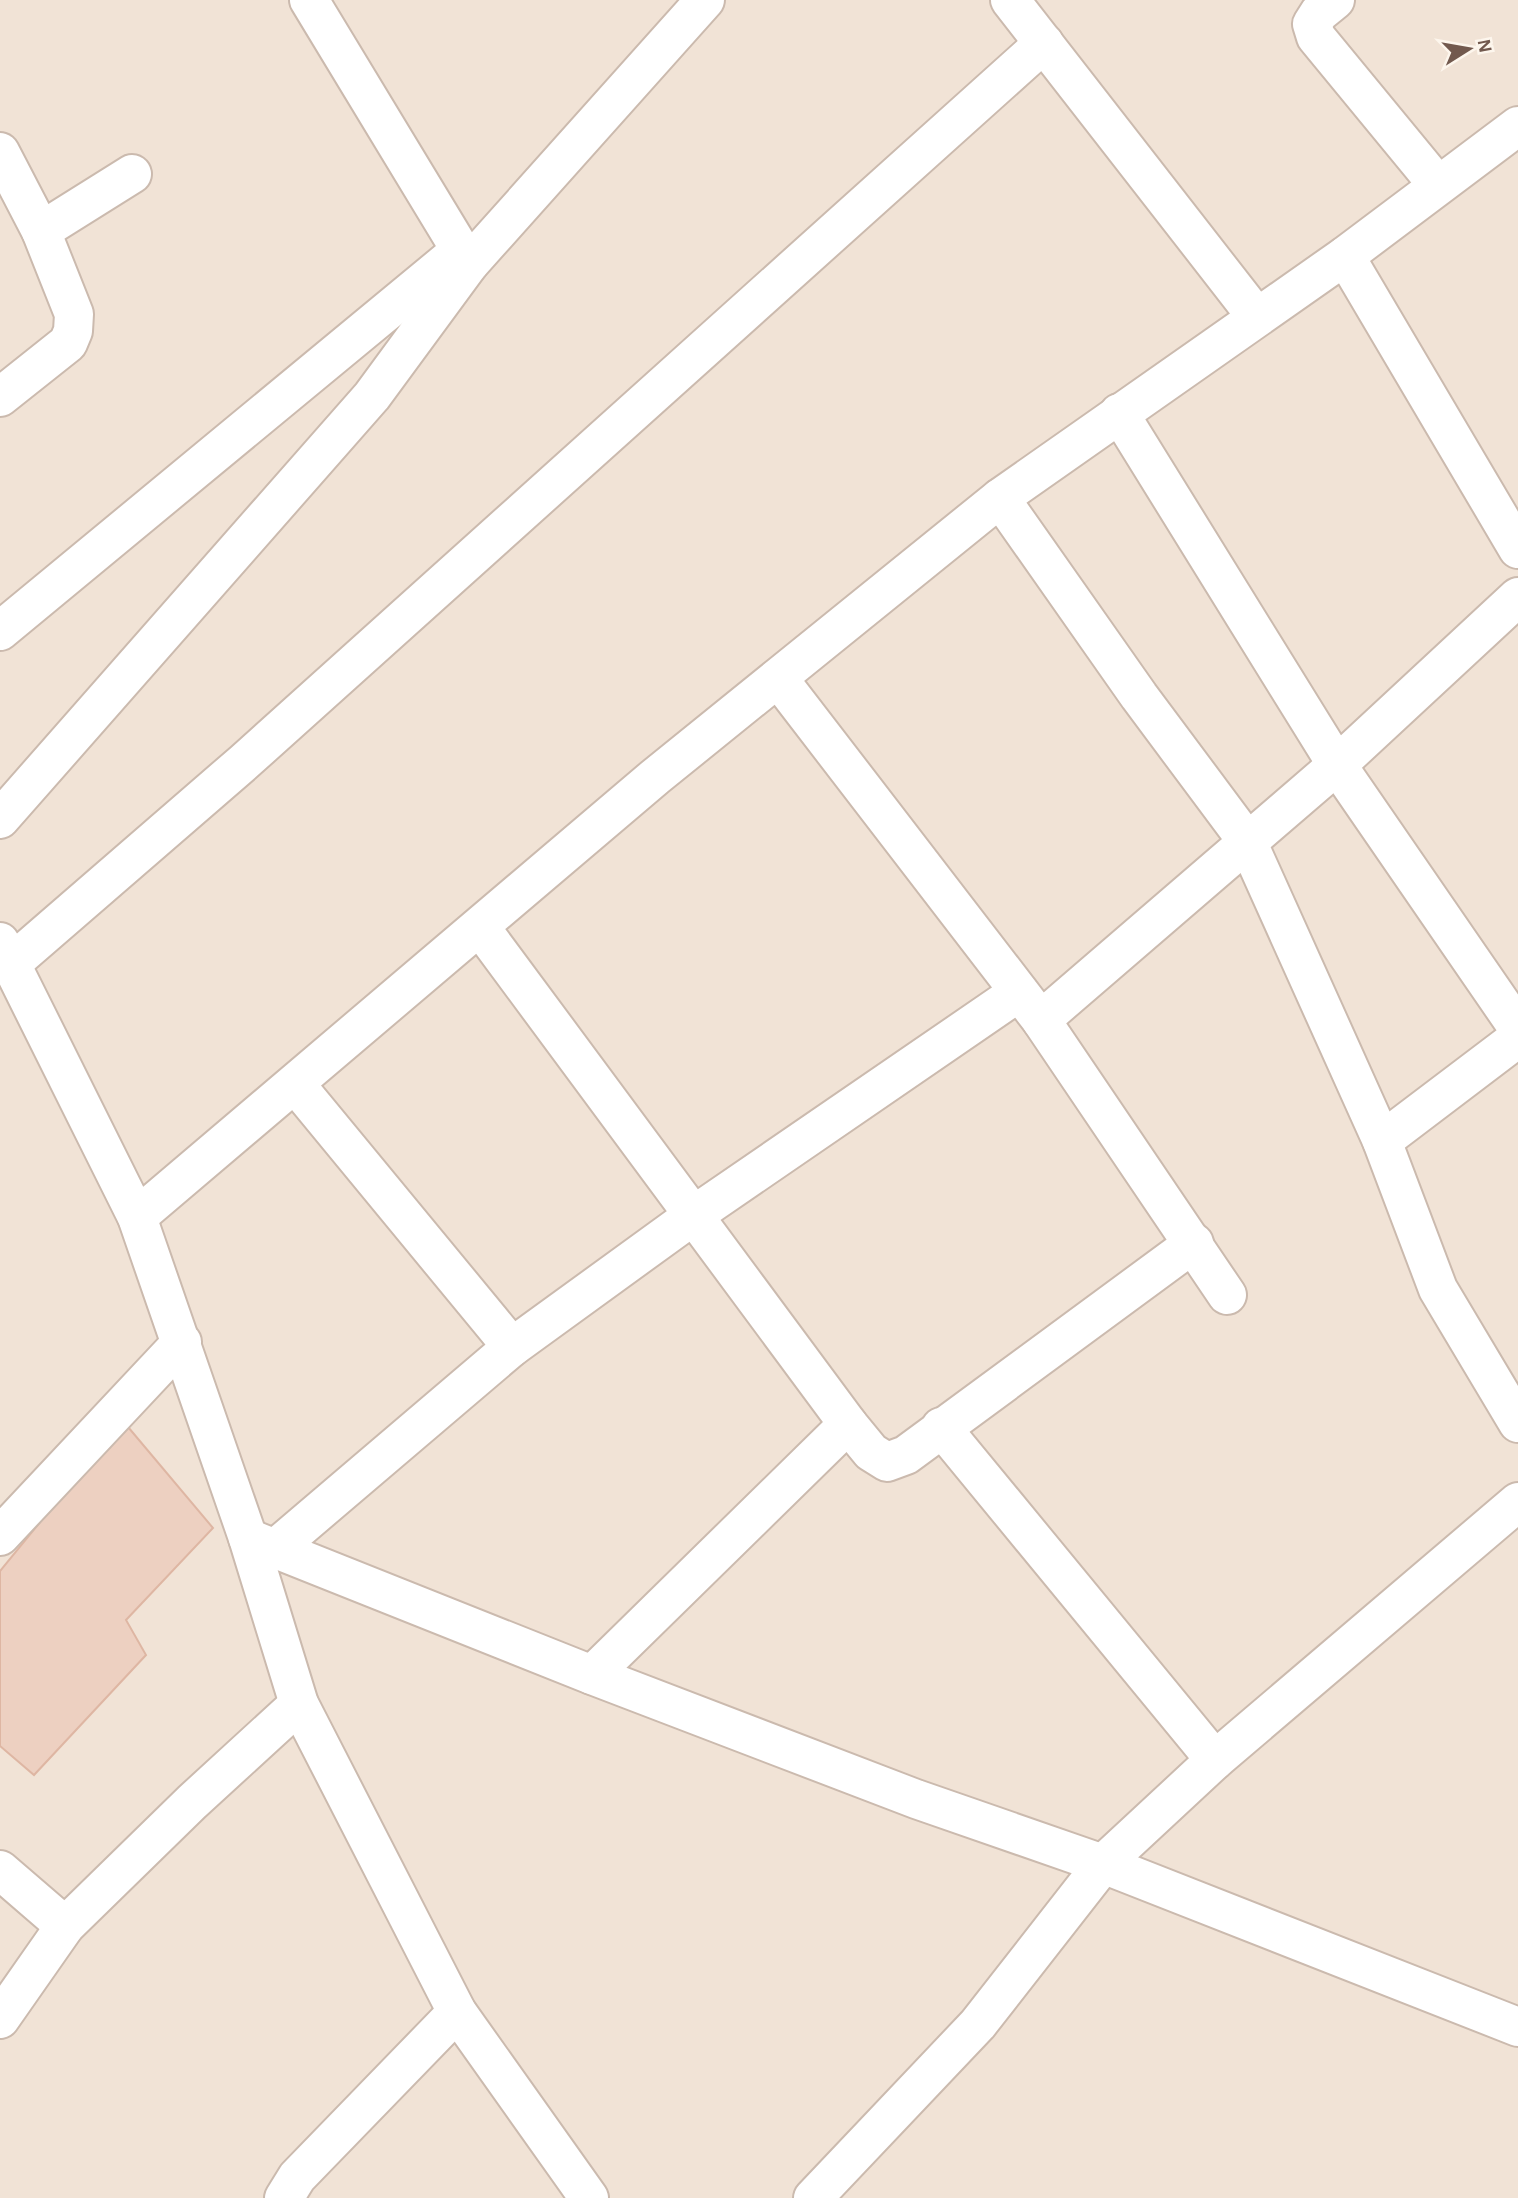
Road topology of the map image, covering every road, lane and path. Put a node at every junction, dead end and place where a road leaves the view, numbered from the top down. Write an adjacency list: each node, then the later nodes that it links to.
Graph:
1 (309, 0): 12 (street)
2 (705, 0): 12 (street)
3 (1010, 0): 5 (street)
4 (1335, 0): 9 (street)
5 (1044, 43): 13 (street); 25 (street)
6 (1518, 126): 9 (street)
7 (0, 152): 10 (street)
8 (132, 174): 10 (street)
9 (1437, 184): 11 (street)
10 (41, 231): 14 (street)
11 (1345, 256): 13 (street); 17 (street)
12 (465, 257): 19 (street); 22 (street)
13 (1256, 316): 15 (street)
14 (0, 397)
15 (1119, 413): 16 (street); 21 (street)
16 (1000, 498): 20 (street); 23 (street)
17 (1518, 549)
18 (1518, 597): 21 (street)
19 (0, 631)
20 (778, 678): 24 (street); 26 (street)
21 (1337, 765): 23 (street); 27 (street)
22 (0, 819)
23 (1247, 841): 26 (street); 30 (street)
24 (480, 927): 29 (street); 31 (street)
25 (6, 952): 32 (street)
26 (1030, 1006): 31 (street); 33 (street)
27 (1518, 1028)
28 (1518, 1038): 30 (street)
29 (296, 1085): 32 (street); 36 (street)
30 (1382, 1141): 37 (street)
31 (694, 1215): 36 (street); 38 (street)
32 (137, 1217): 35 (street)
33 (1194, 1243): 34 (street); 39 (street)
34 (1227, 1295)
35 (182, 1342): 41 (street); 42 (street)
36 (512, 1347): 42 (street)
37 (1518, 1423)
38 (848, 1424): 39 (street); 43 (street)
39 (942, 1427): 45 (street)
40 (1518, 1502): 45 (street)
41 (0, 1536)
42 (262, 1543): 43 (street); 44 (street)
43 (592, 1675): 46 (street)
44 (299, 1704): 48 (street); 49 (street)
45 (1215, 1760): 46 (street)
46 (1103, 1864): 51 (street); 54 (street)
47 (0, 1870): 48 (street)
48 (65, 1926): 50 (street)
49 (457, 2012): 52 (street); 53 (street)
50 (0, 2019)
51 (1518, 2027)
52 (284, 2198)
53 (589, 2198)
54 (813, 2198)

